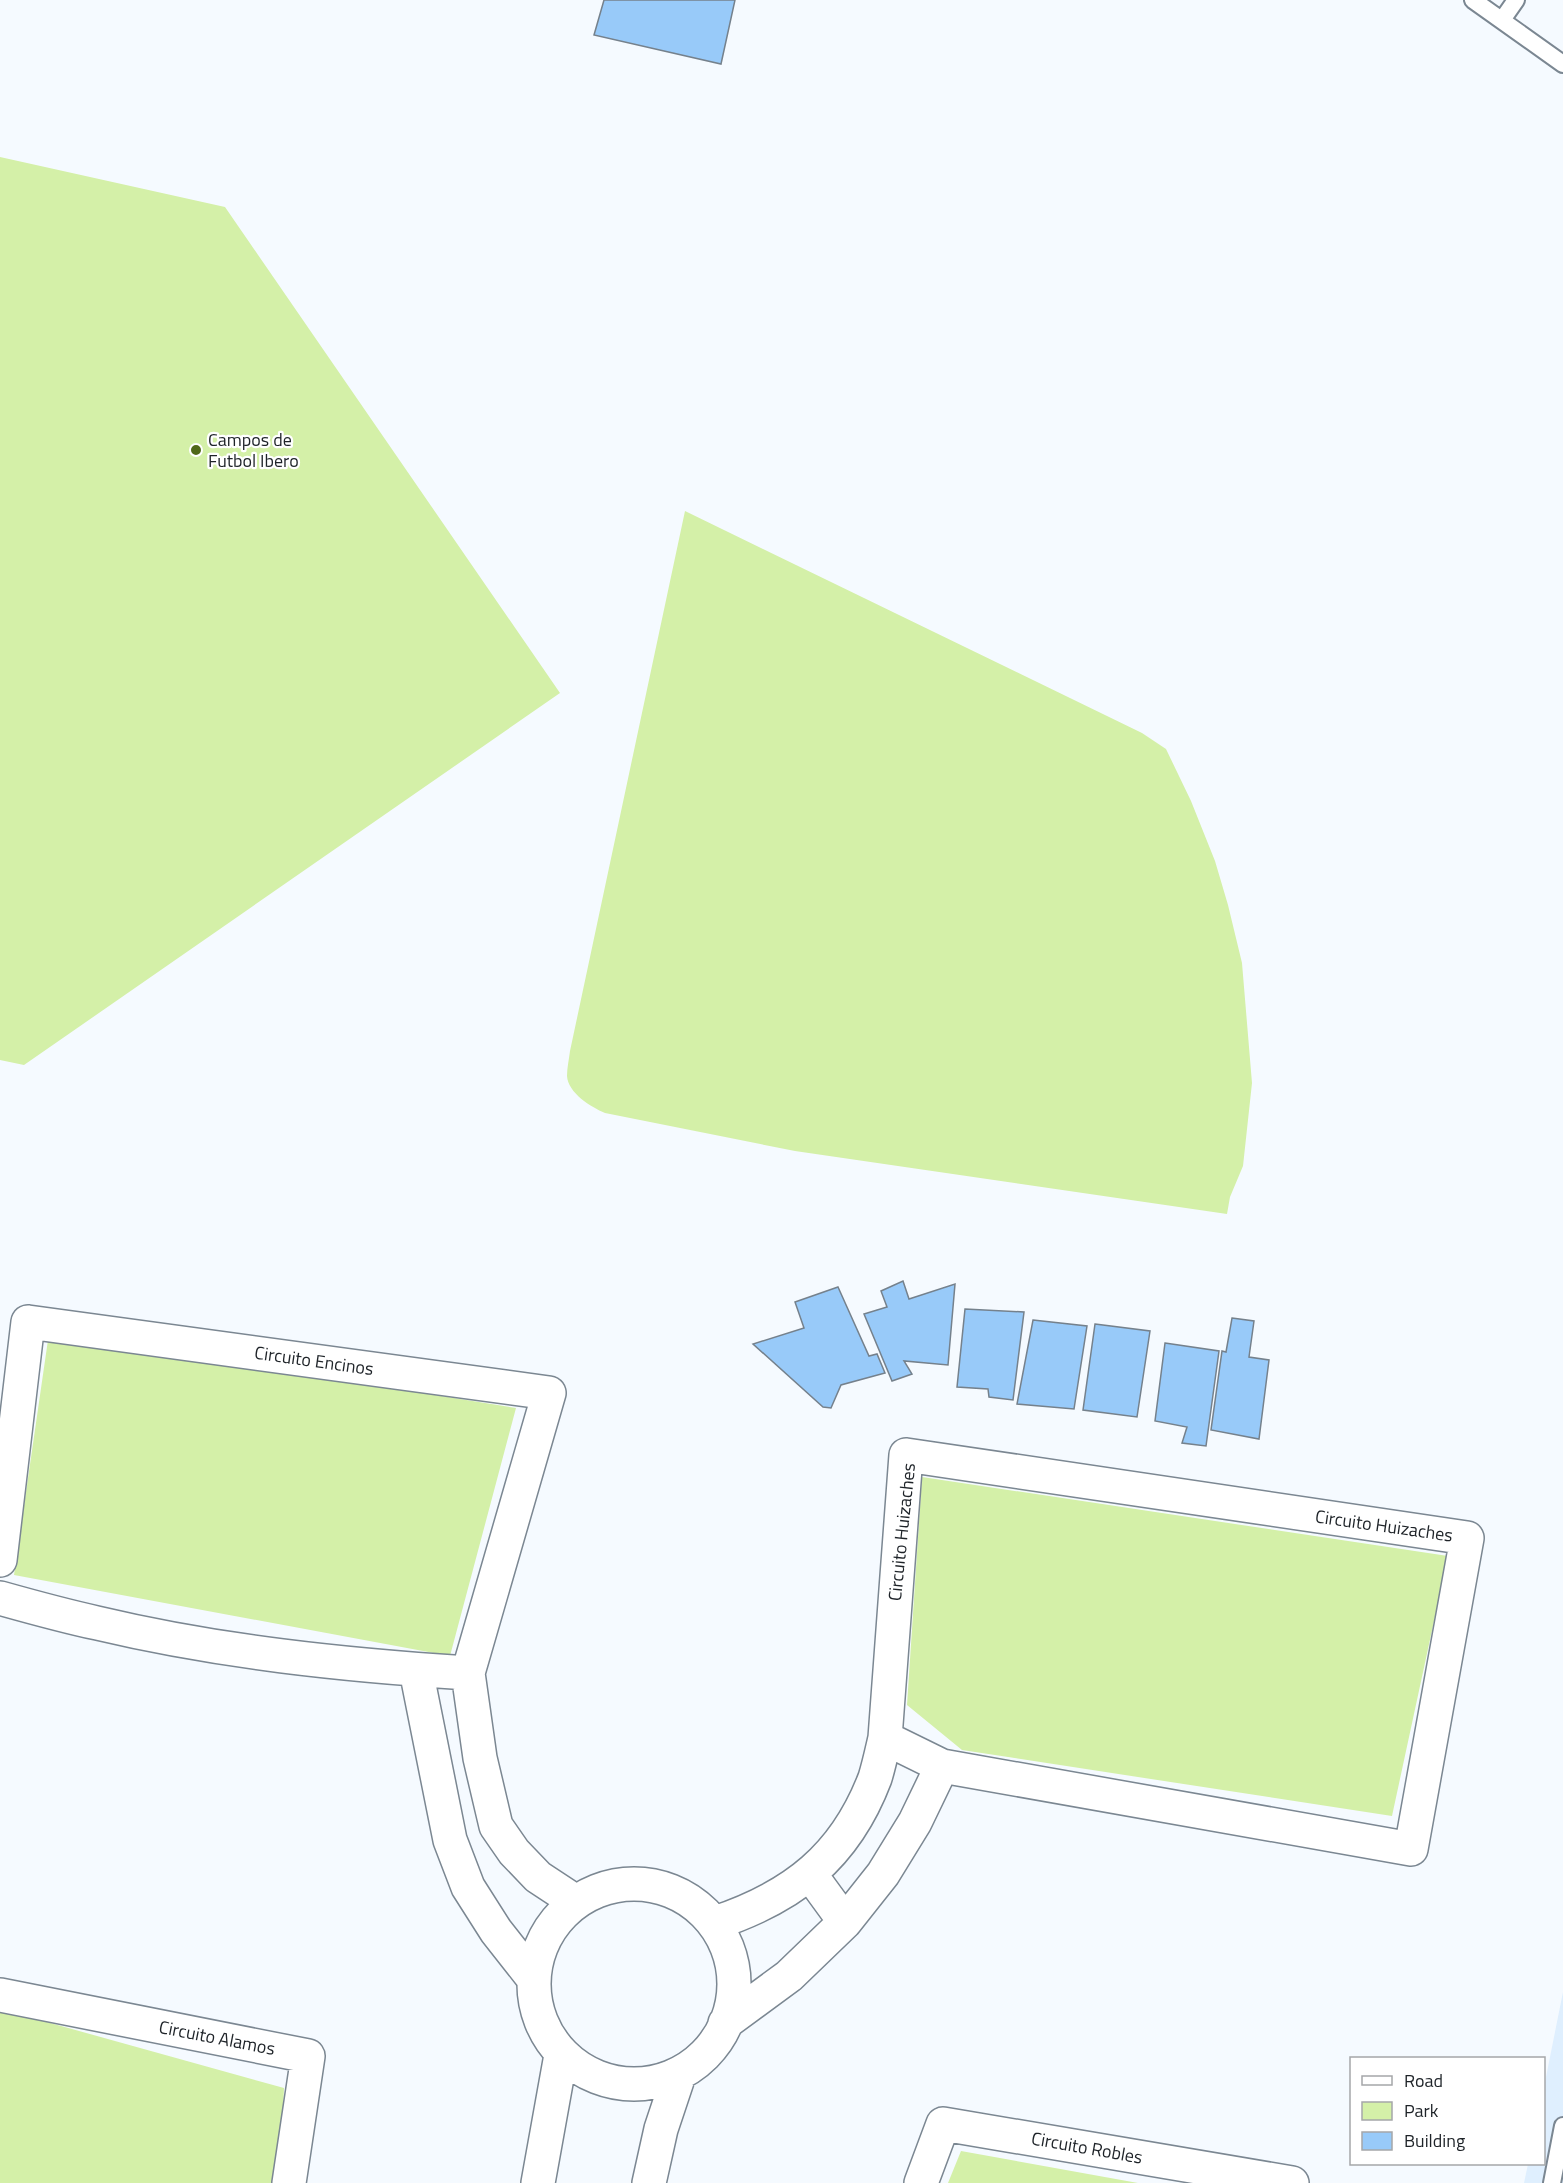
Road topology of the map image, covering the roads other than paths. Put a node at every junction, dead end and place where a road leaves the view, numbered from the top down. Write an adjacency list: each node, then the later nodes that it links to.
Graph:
1 (1473, 0): 3 (lane)
2 (1516, 0): 3 (lane)
3 (1502, 20): 4 (lane)
4 (1563, 64)
5 (0, 1560): 8 (street, Circuito Encinos)
6 (0, 1598): 7 (street)
7 (416, 1670): 8 (street); 12 (street)
8 (468, 1673): 11 (street, Circuito Encinos)
9 (885, 1738): 10 (street, Circuito Huizaches); 10 (street, Circuito Huizaches); 13 (street, Circuito Huizaches)
10 (942, 1766): 15 (street)
11 (496, 1826): 12 (street); 14 (street, Circuito Encinos)
12 (450, 1840): 17 (street)
13 (810, 1874): 15 (street); 16 (street, Circuito Huizaches)
14 (576, 1902): 16 (street); 17 (street)
15 (846, 1922): 19 (street)
16 (715, 1923): 19 (street)
17 (533, 1978): 20 (street)
18 (0, 1995): 23 (street, Circuito Alamos)
19 (725, 2023): 21 (street)
20 (561, 2055): 21 (street); 24 (street)
21 (679, 2075): 25 (street)
22 (1563, 2126): 28 (lane)
23 (289, 2183)
24 (538, 2183)
25 (649, 2183)
26 (921, 2183): 27 (street, Circuito Robles)
27 (1292, 2183)
28 (1551, 2183)

